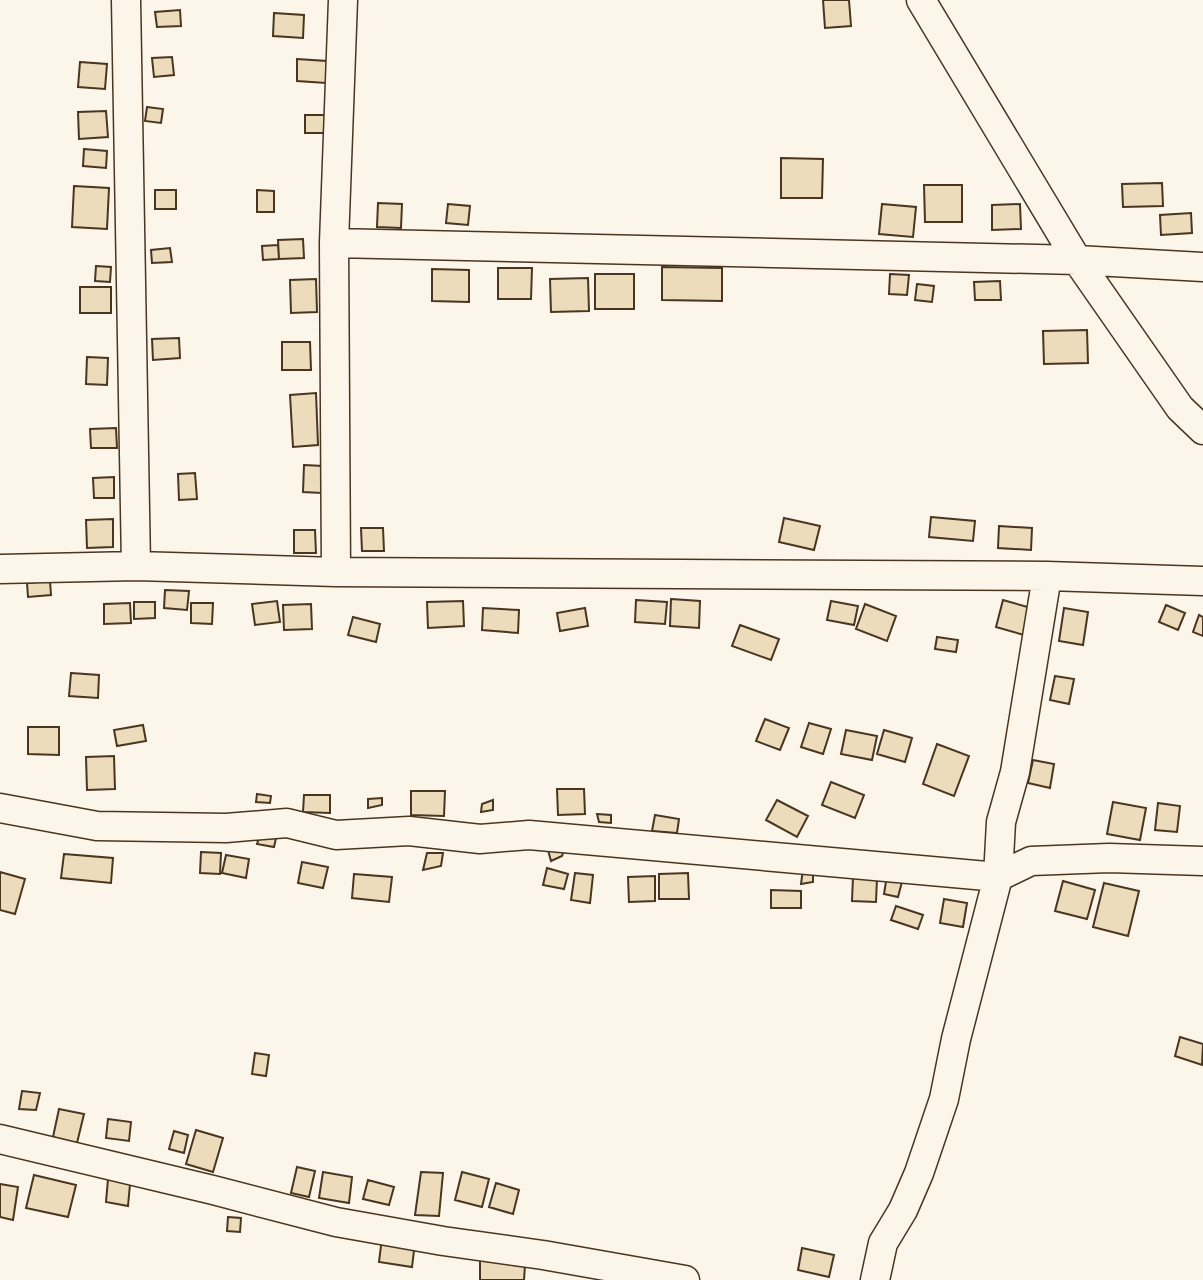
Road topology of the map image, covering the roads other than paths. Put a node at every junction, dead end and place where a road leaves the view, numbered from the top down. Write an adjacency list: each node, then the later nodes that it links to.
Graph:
1 (126, 0): 8 (street)
2 (343, 0): 4 (street)
3 (921, 0): 5 (street)
4 (334, 243): 5 (street); 10 (street)
5 (1077, 260): 6 (street); 7 (street)
6 (1203, 267)
7 (1203, 430)
8 (136, 566): 9 (street); 10 (street)
9 (0, 569)
10 (336, 572): 11 (street)
11 (1046, 576): 12 (street); 15 (street)
12 (1203, 581)
13 (0, 808): 15 (street)
14 (1203, 861): 15 (street)
15 (998, 877): 18 (street)
16 (0, 1139): 17 (street)
17 (685, 1280)
18 (875, 1280)

